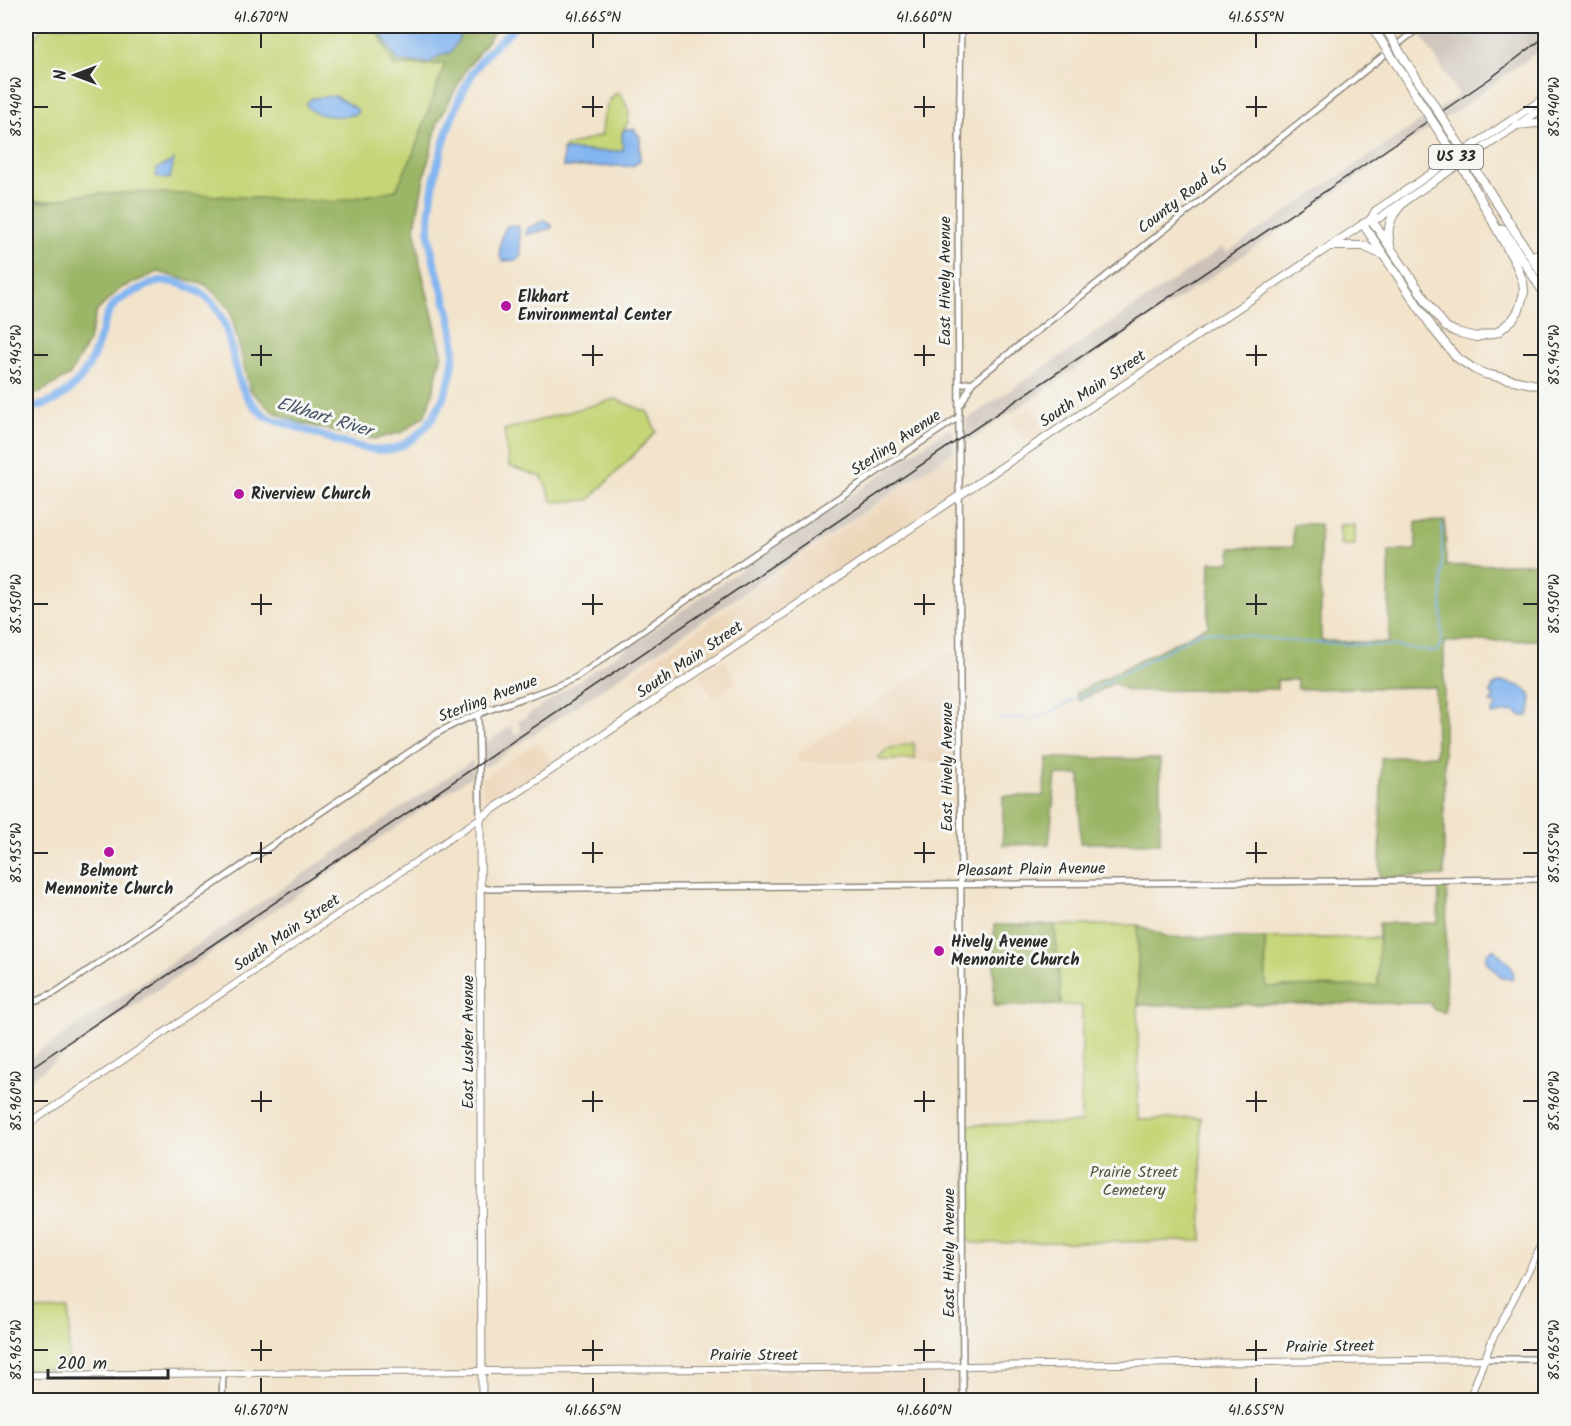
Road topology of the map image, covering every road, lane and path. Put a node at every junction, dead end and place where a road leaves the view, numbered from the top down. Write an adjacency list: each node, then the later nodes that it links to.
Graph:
1 (961, 26): 20 (street, East Hively Avenue)
2 (1371, 26): 9 (highway, bridge)
3 (1421, 26): 19 (street, County Road 45)
4 (1384, 27): 10 (highway, bridge)
5 (1545, 97): 12 (main road, South Main Street / US 33)
6 (1545, 106): 8 (main road, South Main Street / US 33)
7 (1545, 122): 8 (highway)
8 (1517, 125): 11 (main road, South Main Street / US 33)
9 (1469, 178): 14 (highway); 18 (highway)
10 (1490, 192): 16 (highway); 17 (highway)
11 (1407, 199): 12 (main road, South Main Street / US 33); 14 (highway)
12 (1367, 222): 13 (main road, South Main Street); 14 (highway); 15 (highway)
13 (1331, 246): 15 (highway); 24 (main road, South Main Street)
14 (1391, 249)
15 (1386, 257): 21 (highway)
16 (1545, 267)
17 (1545, 280)
18 (1545, 297)
19 (973, 382): 20 (street); 22 (street)
20 (959, 384): 22 (street, East Hively Avenue)
21 (1545, 387)
22 (959, 409): 23 (street, East Hively Avenue)
23 (959, 417): 24 (street, East Hively Avenue); 25 (street, Sterling Avenue)
24 (959, 496): 26 (main road, South Main Street); 28 (street, East Hively Avenue)
25 (478, 714): 26 (street, East Lusher Avenue); 30 (street, Sterling Avenue)
26 (480, 818): 29 (main road, East Lusher Avenue); 31 (main road, South Main Street)
27 (1545, 879): 28 (street, Pleasant Plain Avenue)
28 (961, 884): 29 (street, Pleasant Plain Avenue); 35 (street, East Hively Avenue)
29 (481, 887): 36 (main road, East Lusher Avenue)
30 (26, 1002)
31 (26, 1126)
32 (1545, 1237): 33 (main road)
33 (1484, 1359): 34 (street); 35 (main road, Prairie Street); 42 (main road)
34 (1545, 1359)
35 (963, 1366): 36 (main road, Prairie Street); 41 (street, East Hively Avenue)
36 (482, 1370): 37 (main road, Prairie Street); 40 (main road, East Lusher Avenue)
37 (223, 1373): 38 (main road, Prairie Street); 39 (street)
38 (26, 1375)
39 (222, 1401)
40 (482, 1401)
41 (963, 1401)
42 (1469, 1401)

